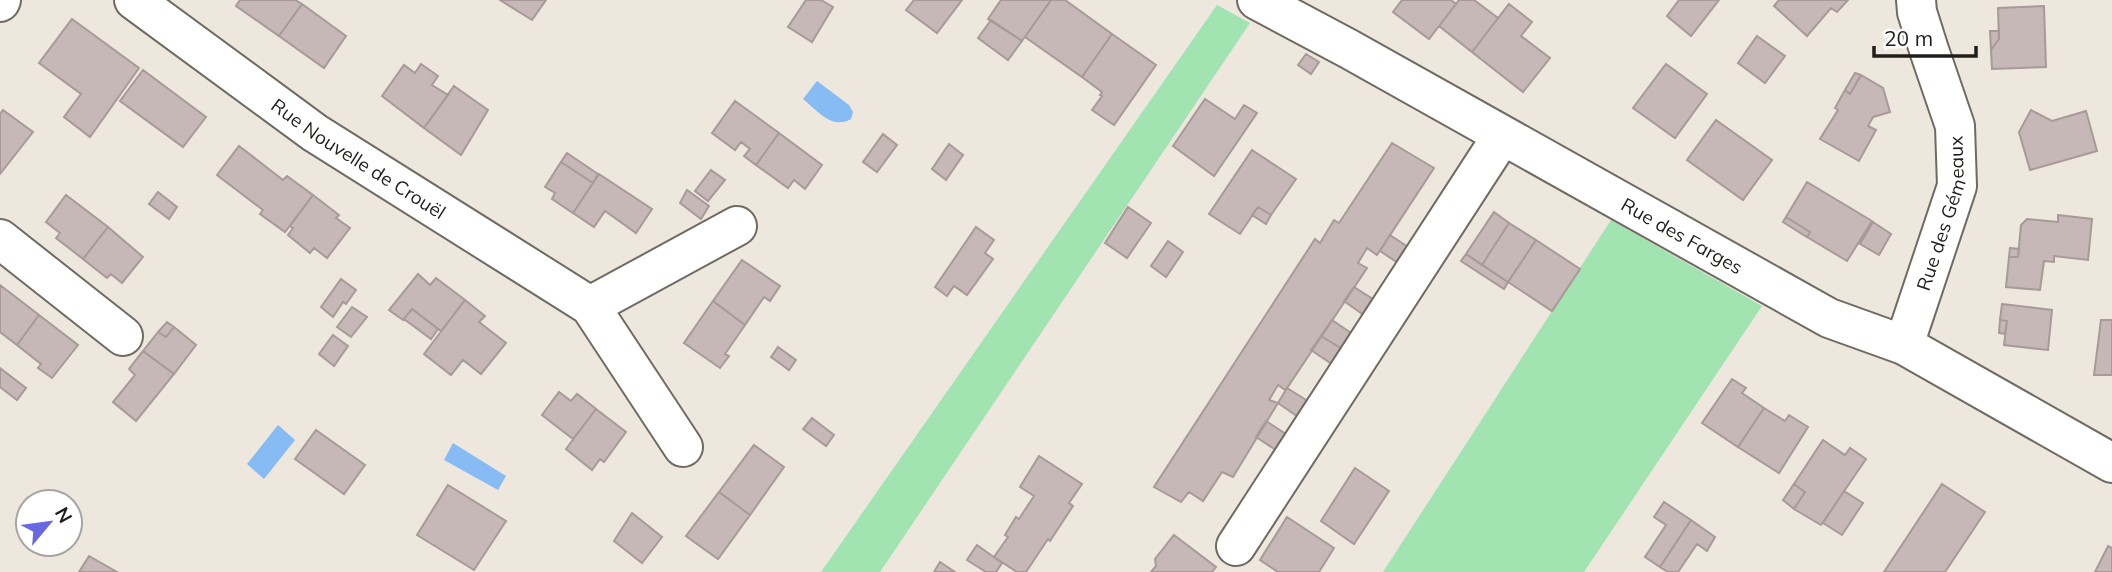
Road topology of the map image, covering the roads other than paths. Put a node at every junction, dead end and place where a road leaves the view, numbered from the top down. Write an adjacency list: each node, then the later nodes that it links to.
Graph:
1 (134, 0): 7 (street, Rue Nouvelle de Crouël)
2 (1257, 0): 4 (street, Rue des Farges)
3 (1916, 0): 9 (street, Rue des Gémeaux)
4 (1502, 136): 9 (street, Rue des Farges); 12 (street)
5 (737, 226): 7 (street)
6 (0, 239): 8 (street)
7 (590, 306): 10 (street, Rue Nouvelle de Crouël)
8 (123, 336)
9 (1904, 345): 11 (street, Rue des Farges)
10 (683, 447)
11 (2112, 463)
12 (1236, 546)

